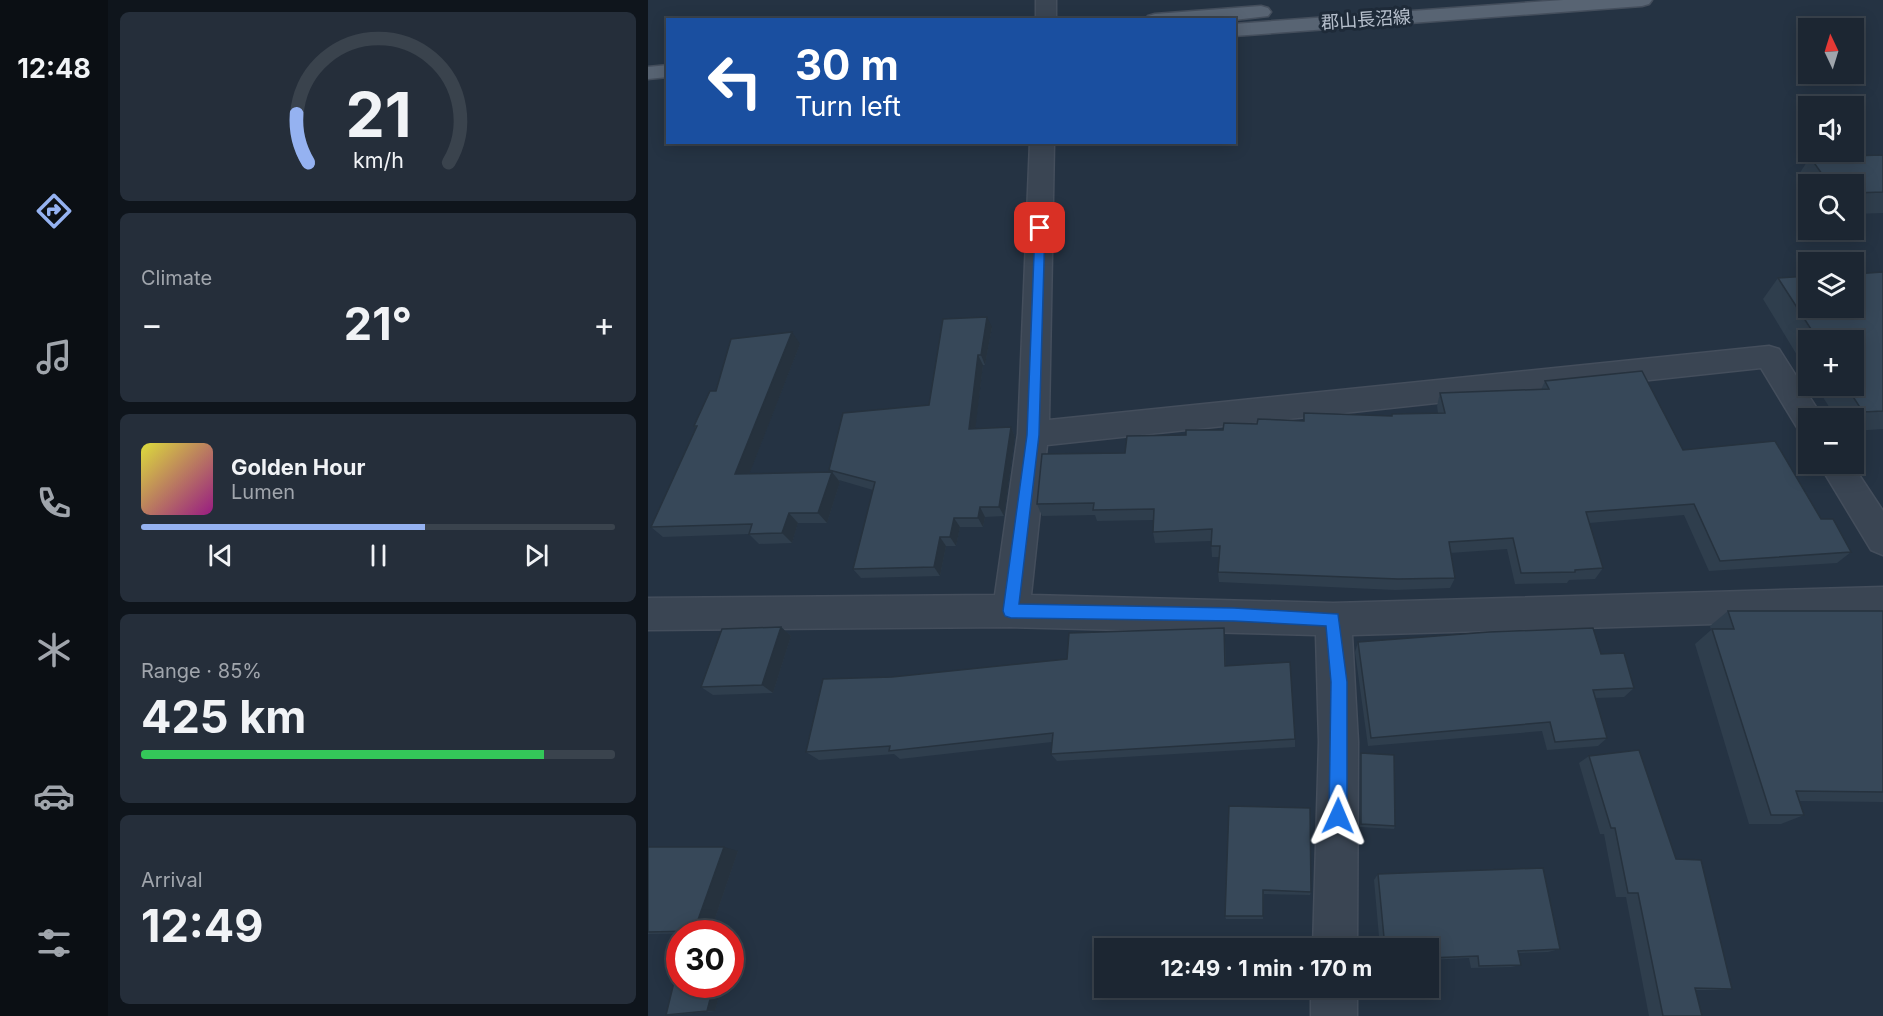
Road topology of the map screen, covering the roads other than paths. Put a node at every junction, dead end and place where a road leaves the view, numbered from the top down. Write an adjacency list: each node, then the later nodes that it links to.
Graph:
1 (1046, 0): 4 (street)
2 (1433, 0): 5 (main road, 郡山長沼線)
3 (1642, 0): 6 (main road, 郡山長沼線)
4 (1046, 18)
5 (1183, 18)
6 (1236, 30)
7 (666, 54): 8 (main road)
8 (648, 55)
9 (666, 71): 10 (main road)
10 (648, 73)
11 (1042, 144): 13 (street)
12 (1801, 408): 13 (street)
13 (1033, 435): 17 (street)
14 (1841, 474): 15 (street)
15 (1883, 540)
16 (1883, 603): 19 (street)
17 (1011, 611): 18 (street); 19 (street)
18 (650, 619)
19 (1333, 619): 20 (street)
20 (1335, 938)
21 (1334, 998): 22 (street)
22 (1334, 1016)

